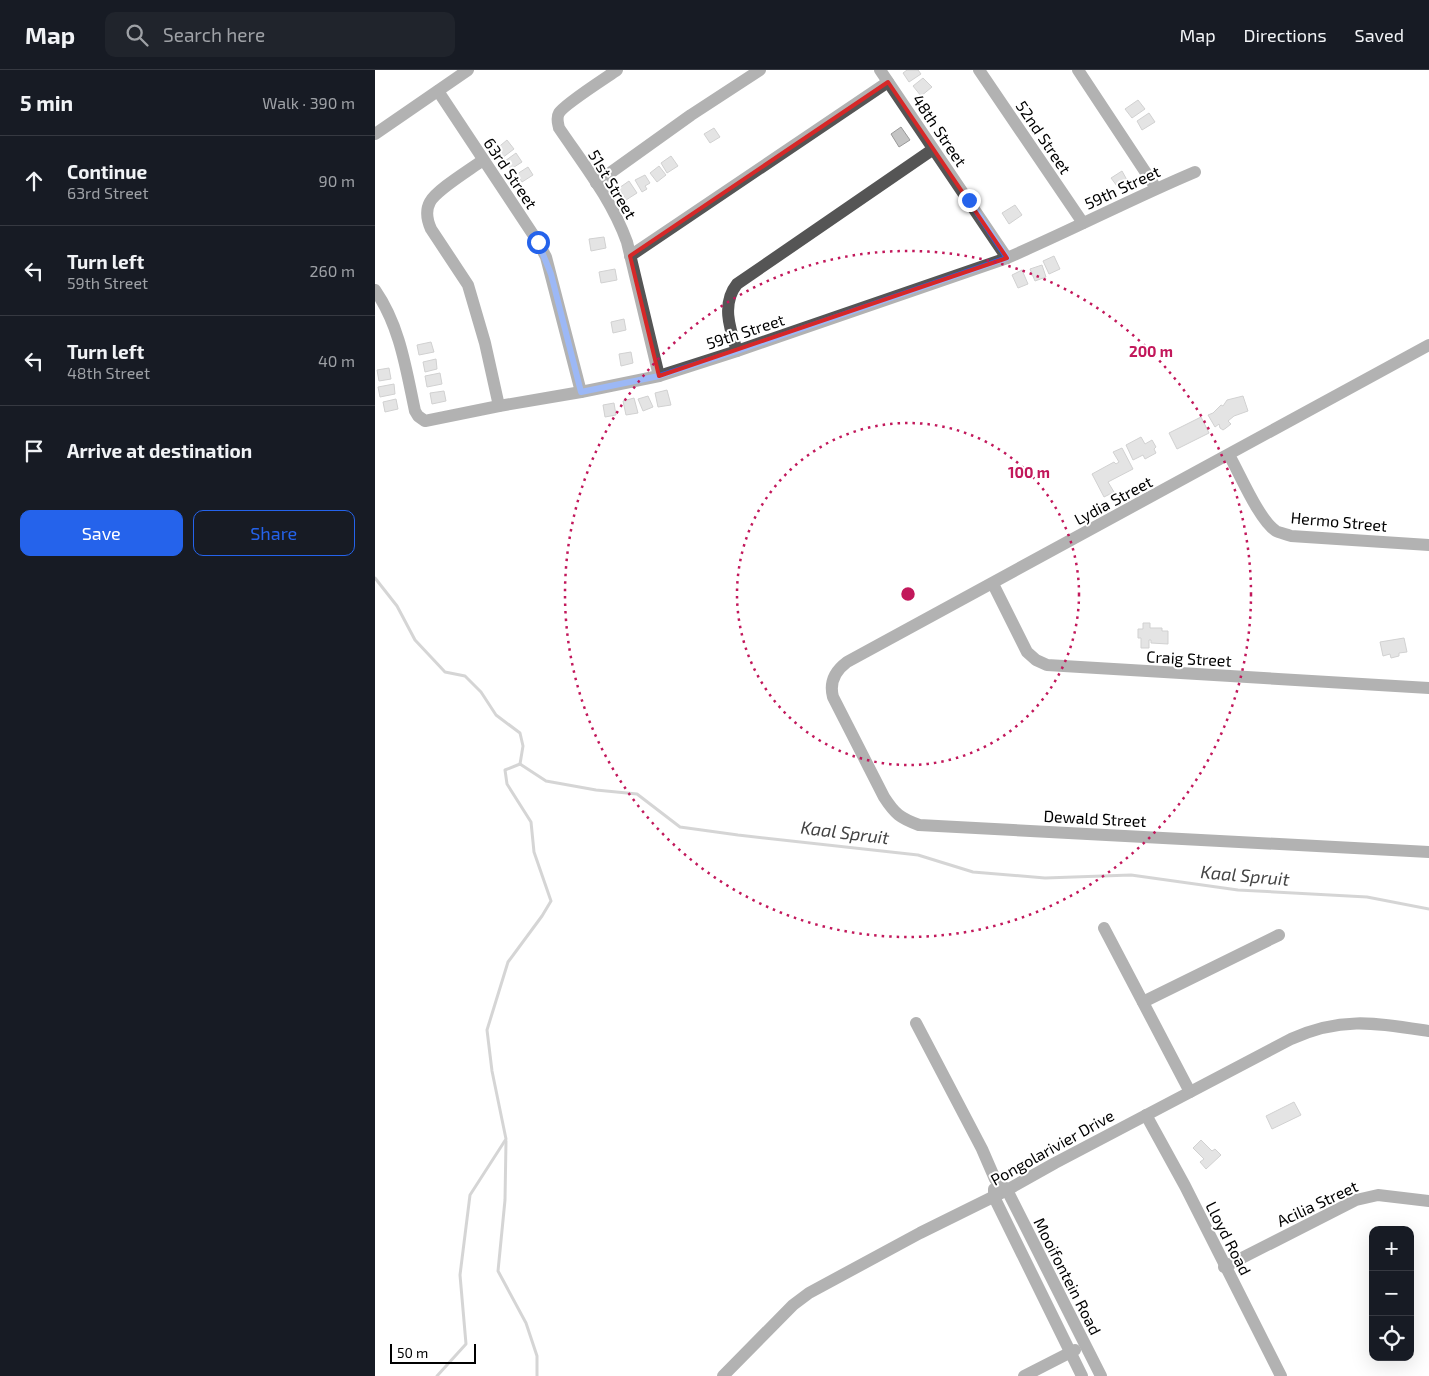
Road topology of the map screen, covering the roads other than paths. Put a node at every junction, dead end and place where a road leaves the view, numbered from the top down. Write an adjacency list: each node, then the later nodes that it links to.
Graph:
1 (468, 70): 8 (street)
2 (617, 70): 13 (street, 51st Street)
3 (760, 70): 13 (street)
4 (880, 70): 7 (street, 48th Street)
5 (979, 70): 15 (street, 52nd Street)
6 (1078, 70): 14 (street)
7 (888, 82): 10 (street, 48th Street); 16 (street)
8 (438, 91): 9 (street); 11 (street, 63rd Street)
9 (375, 134)
10 (932, 150): 17 (street, 48th Street); 20 (street)
11 (483, 160): 22 (street, 63rd Street); 23 (street)
12 (1195, 172): 14 (street, 59th Street)
13 (596, 183): 16 (street, 51st Street)
14 (1156, 188): 15 (street, 59th Street)
15 (1083, 223): 17 (street, 59th Street)
16 (630, 256): 21 (street, 51st Street)
17 (1007, 258): 20 (street, 59th Street)
18 (375, 290): 23 (street, 59th Street)
19 (1429, 345): 24 (street, Lydia Street)
20 (737, 351): 21 (street, 59th Street)
21 (659, 376): 22 (street, 59th Street)
22 (581, 392): 23 (street, 59th Street)
23 (499, 406)
24 (1229, 455): 25 (street, Hermo Street); 26 (street, Lydia Street)
25 (1429, 545)
26 (993, 584): 27 (street, Craig Street); 28 (street, Lydia Street)
27 (1429, 688)
28 (833, 696): 29 (street, Dewald Street)
29 (1429, 852)
30 (1104, 928): 32 (street)
31 (1279, 935): 32 (street)
32 (1143, 1002): 35 (street)
33 (916, 1023): 37 (street)
34 (1429, 1031): 35 (street, Pongolarivier Drive)
35 (1190, 1092): 36 (street, Pongolarivier Drive)
36 (1146, 1115): 38 (street, Pongolarivier Drive); 41 (street, Lloyd Road)
37 (995, 1179): 38 (street); 39 (street)
38 (1007, 1190): 39 (street, Pongolarivier Drive); 42 (street, Mooifontein Road)
39 (994, 1197): 43 (street, Mooifontein Road); 44 (street, Pongolarivier Drive)
40 (1429, 1201): 41 (street, Acilia Street)
41 (1224, 1267): 48 (street, Lloyd Road)
42 (1084, 1344): 43 (street); 47 (street, Mooifontein Road)
43 (1070, 1353): 45 (street); 46 (street, Mooifontein Road)
44 (723, 1376)
45 (1024, 1376)
46 (1081, 1376)
47 (1101, 1376)
48 (1281, 1376)

